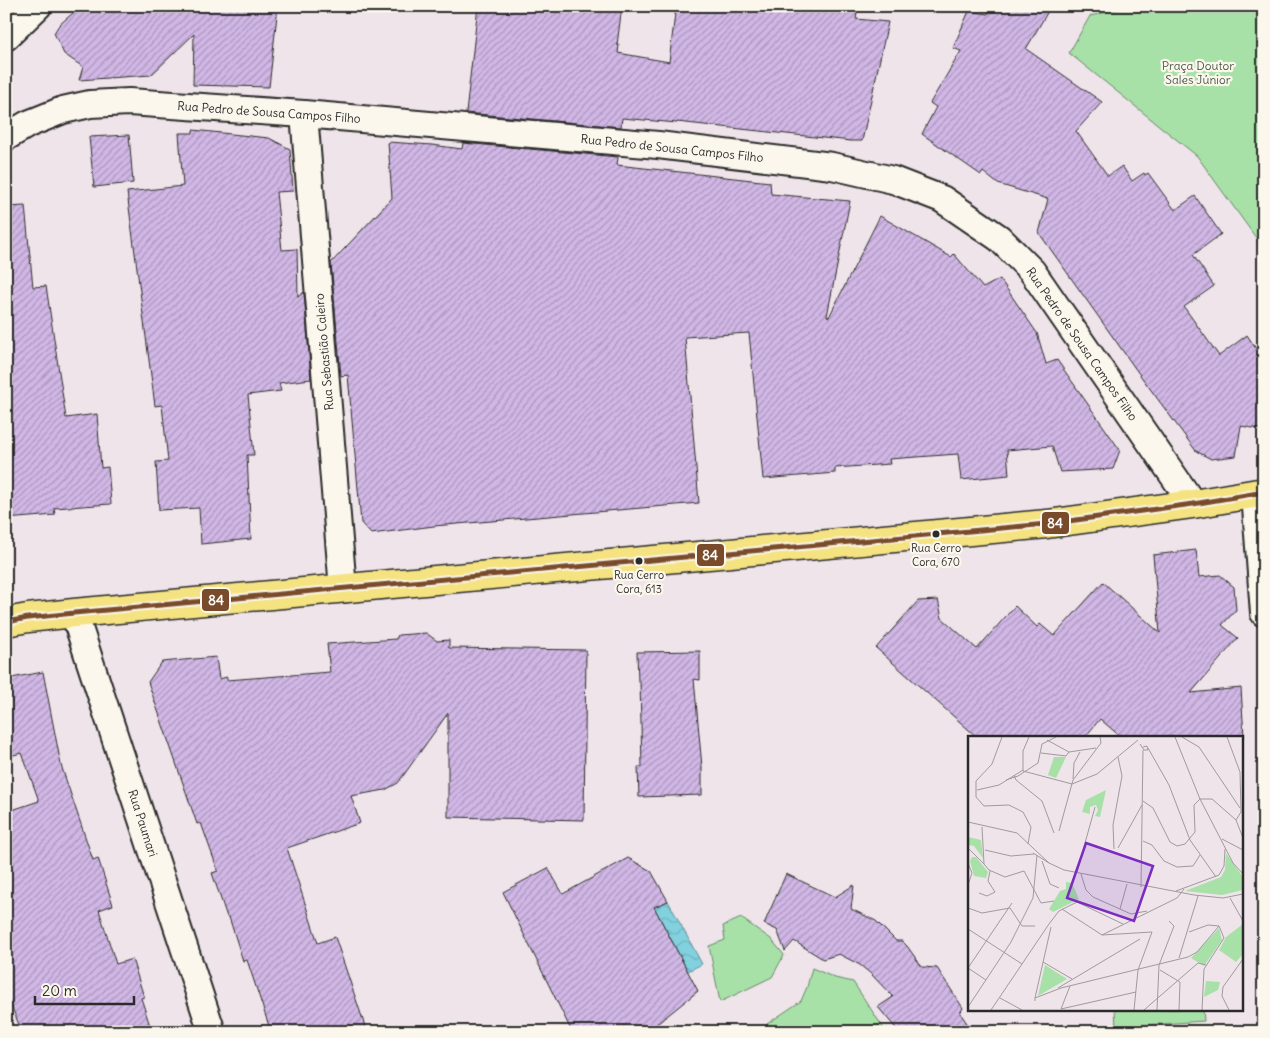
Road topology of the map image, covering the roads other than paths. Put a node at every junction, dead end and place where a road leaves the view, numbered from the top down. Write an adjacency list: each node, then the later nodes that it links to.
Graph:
1 (38, 6): 2 (street)
2 (6, 37)
3 (304, 114): 4 (street, Rua Pedro de Sousa Campos Filho); 6 (street, Rua Pedro de Sousa Campos Filho); 7 (street, Rua Sebastião Caleiro)
4 (6, 137)
5 (1259, 493): 6 (main road); 9 (street)
6 (1193, 504): 7 (main road)
7 (343, 589): 8 (main road)
8 (74, 613): 10 (main road); 11 (street, Rua Paumari)
9 (1264, 613)
10 (6, 622)
11 (212, 1032)

